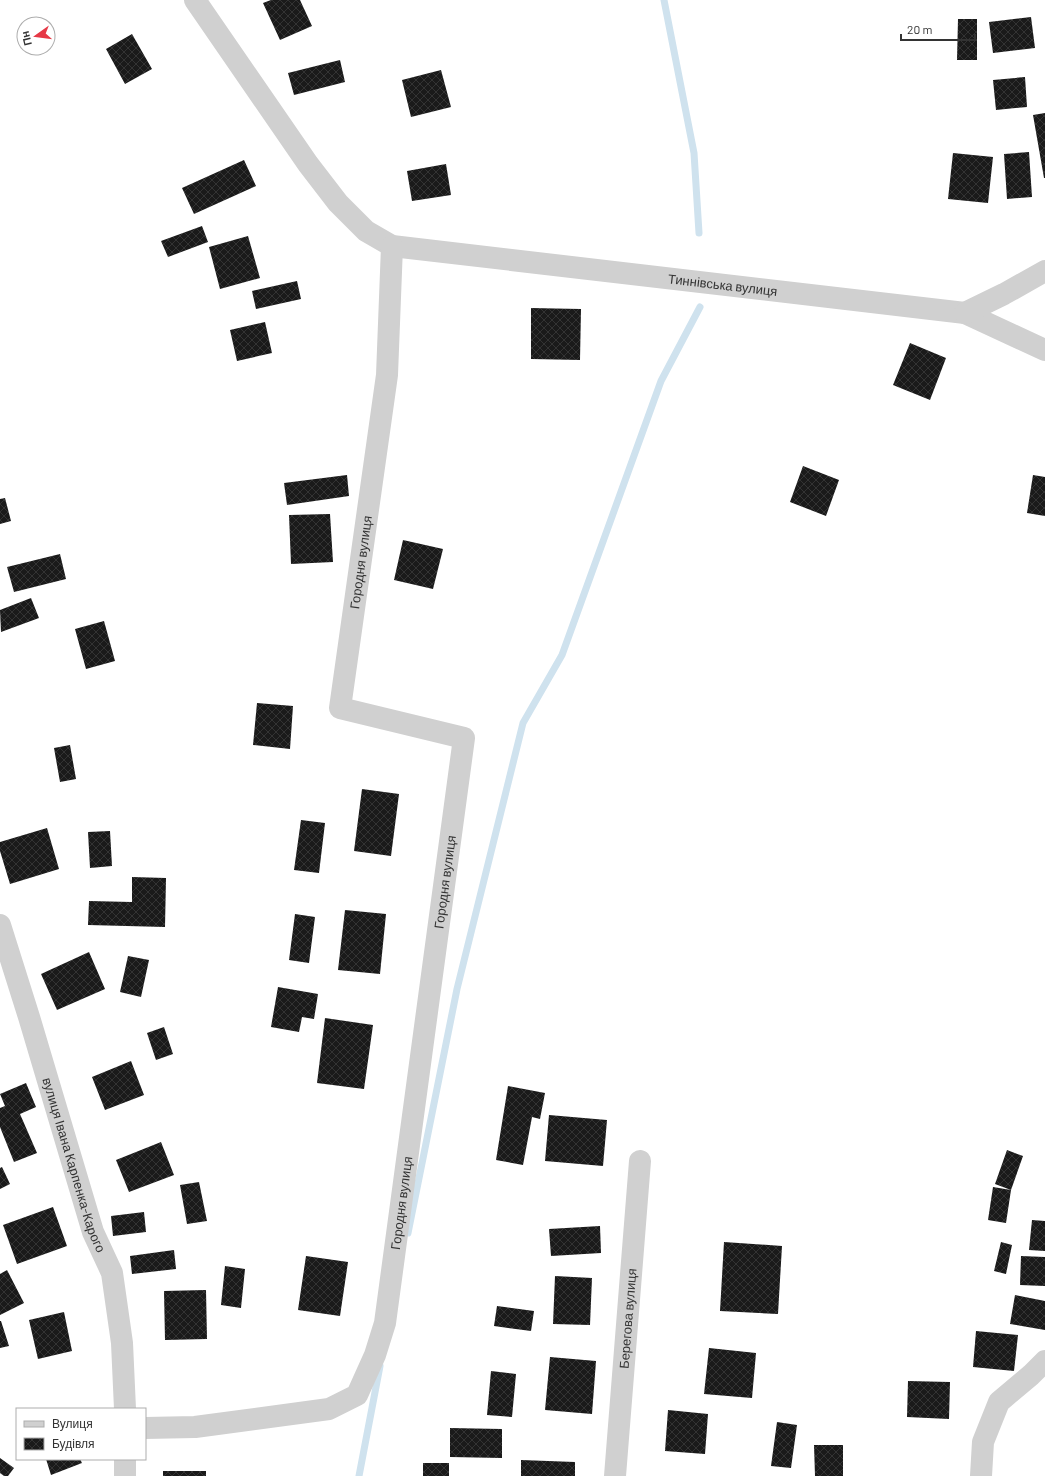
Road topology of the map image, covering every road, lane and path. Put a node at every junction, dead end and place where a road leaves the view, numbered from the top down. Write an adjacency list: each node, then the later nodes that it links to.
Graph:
1 (195, 0): 2 (street)
2 (392, 246): 4 (street, Тиннівська вулиця); 10 (street, Городня вулиця)
3 (1045, 271): 4 (street)
4 (965, 313): 5 (street, Тиннівська вулиця)
5 (1045, 350)
6 (0, 925): 9 (street, вулиця Івана Карпенка-Карого)
7 (640, 1161): 13 (street, Берегова вулиця)
8 (1045, 1361): 14 (street)
9 (125, 1408)
10 (146, 1428)
11 (125, 1460): 12 (street)
12 (125, 1476)
13 (615, 1476)
14 (981, 1476)

